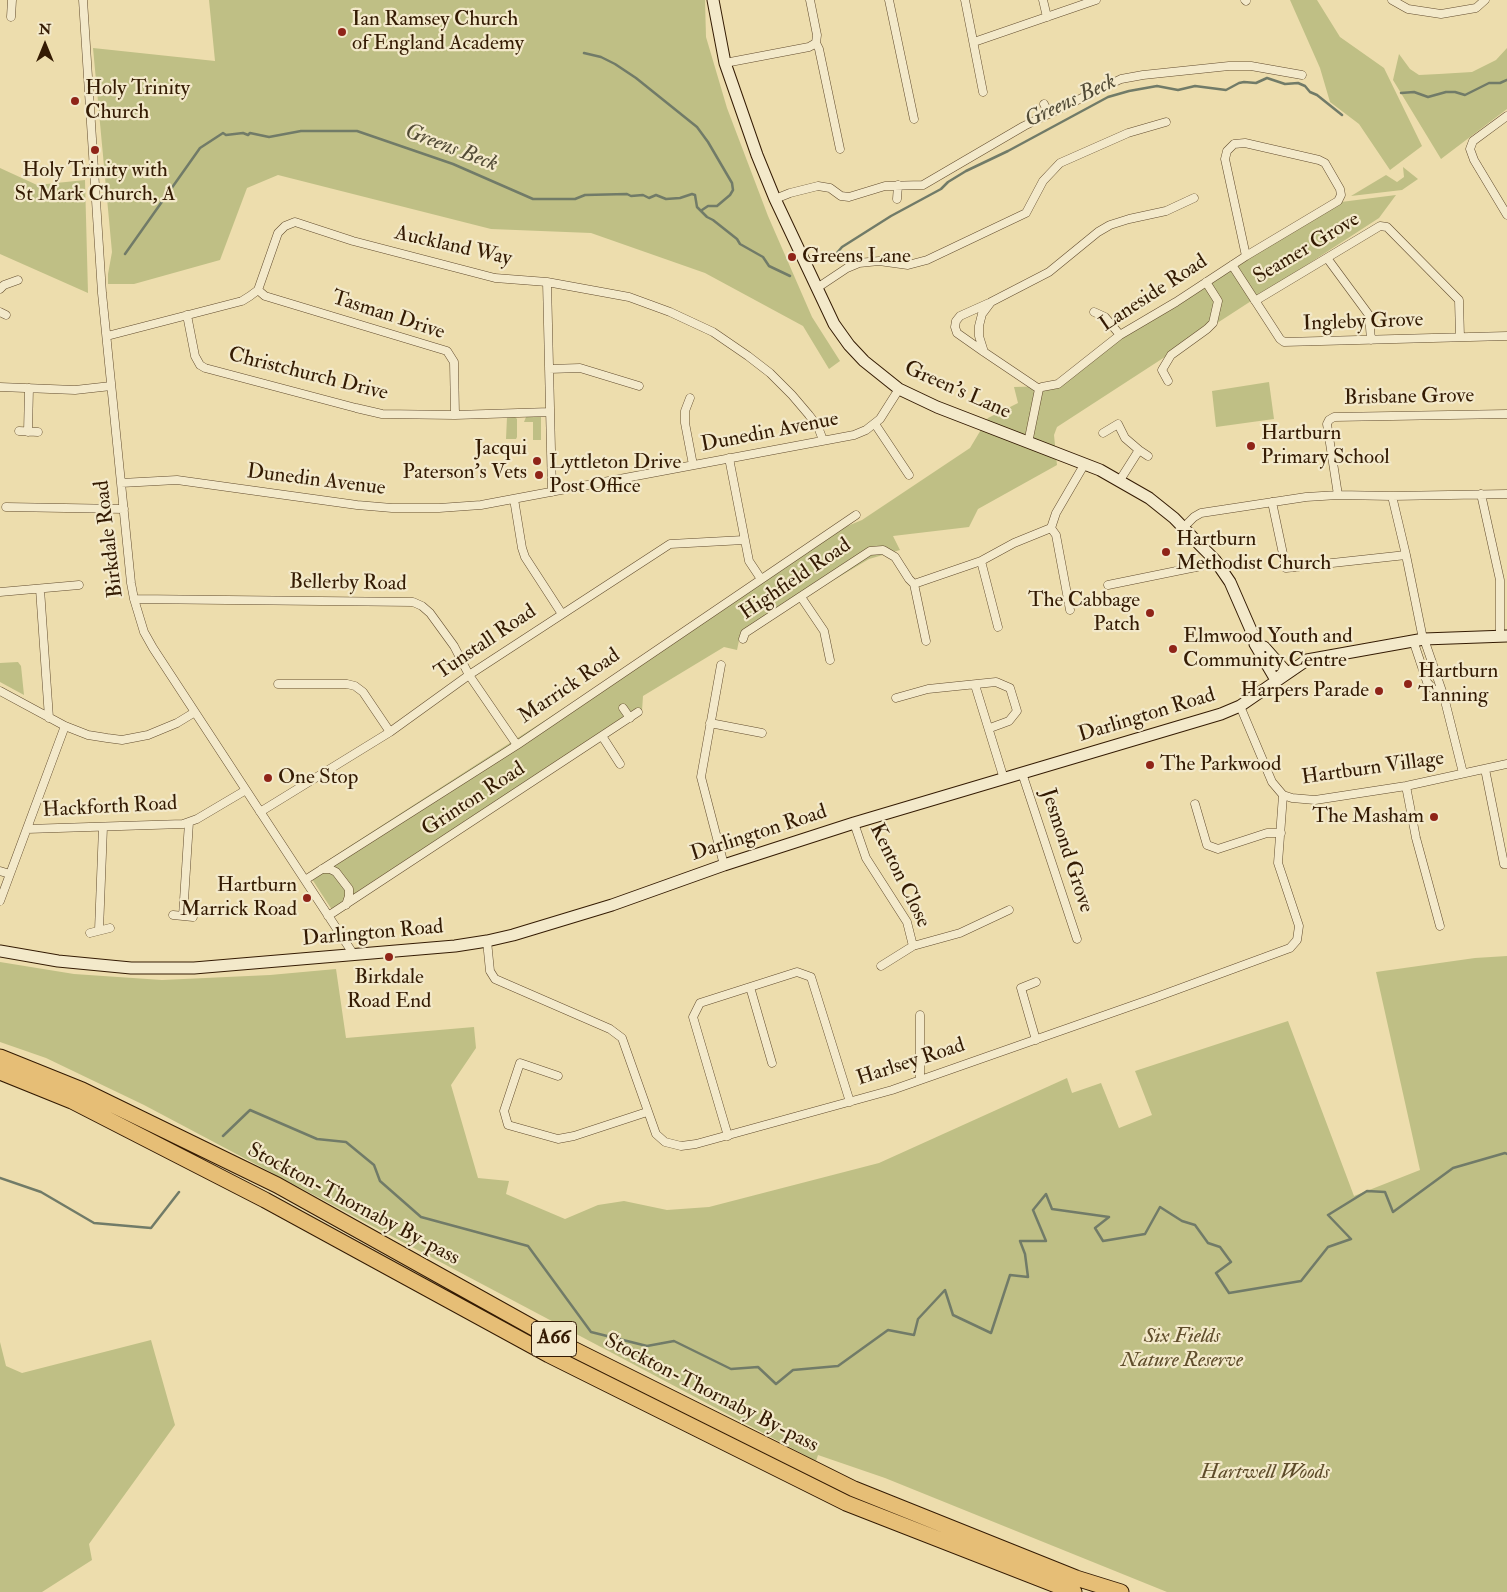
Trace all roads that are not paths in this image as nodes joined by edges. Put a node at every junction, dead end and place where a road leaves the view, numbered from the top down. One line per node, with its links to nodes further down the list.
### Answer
1 (12, 0): 11 (street)
2 (84, 0): 47 (street, Birkdale Road)
3 (810, 0): 16 (street)
4 (889, 0): 13 (street)
5 (965, 0): 15 (street)
6 (1043, 0): 12 (street)
7 (1096, 0): 12 (street)
8 (1392, 0): 9 (street)
9 (1485, 0)
10 (714, 2): 17 (street, Green's Lane)
11 (11, 17)
12 (1047, 17): 15 (street)
13 (896, 30): 14 (street); 23 (street)
14 (886, 31)
15 (974, 42): 19 (street)
16 (816, 43): 17 (street); 27 (street)
17 (725, 63): 30 (street, Green's Lane)
18 (1302, 74): 21 (street)
19 (984, 92)
20 (1044, 104): 21 (street)
21 (1049, 114): 28 (street)
22 (1507, 116): 32 (street)
23 (914, 119)
24 (1166, 122): 25 (street)
25 (1156, 125): 26 (street); 40 (street)
26 (1159, 134)
27 (840, 149)
28 (898, 185): 30 (street); 31 (street)
29 (1194, 198): 43 (street)
30 (775, 199): 40 (street, Green's Lane)
31 (897, 199)
32 (1506, 210)
33 (1246, 256): 33 (street, Laneside Road); 35 (street, Laneside Road)
34 (1327, 258): 42 (street, Seamer Grove); 49 (street, Seamer Grove); 50 (street)
35 (1232, 265): 38 (street, Laneside Road); 42 (street, Ingleby Grove)
36 (18, 280): 39 (street)
37 (547, 282): 41 (street, Auckland Way); 53 (street); 71 (street, Auckland Way)
38 (1206, 282): 46 (street, Laneside Road); 54 (street)
39 (1, 285)
40 (817, 288): 60 (street, Green's Lane)
41 (258, 290): 45 (street); 64 (street, Tasman Drive)
42 (1255, 301): 50 (street, Ingleby Grove)
43 (991, 302): 51 (street); 51 (street)
44 (1094, 312): 46 (street)
45 (187, 316): 47 (street); 64 (street, Christchurch Drive)
46 (1120, 335): 61 (street, Laneside Road)
47 (107, 336): 56 (street, Birkdale Road)
48 (1507, 336): 49 (street, Ingleby Grove)
49 (1460, 337): 50 (street, Ingleby Grove)
50 (1371, 340)
51 (984, 352): 61 (street)
52 (1153, 368): 54 (street)
53 (549, 369): 57 (street); 63 (street)
54 (1162, 370): 55 (street)
55 (1168, 381)
56 (112, 386): 59 (street); 80 (street, Birkdale Road)
57 (639, 386)
58 (0, 387): 59 (street)
59 (29, 388): 68 (street)
60 (899, 389): 66 (street, Dunedin Avenue); 72 (street, Green's Lane)
61 (1039, 389): 72 (street)
62 (690, 398): 76 (street)
63 (550, 412): 64 (street, Christchurch Drive); 81 (street)
64 (455, 414)
65 (1507, 414): 84 (street, Brisbane Grove)
66 (875, 424): 71 (street, Dunedin Avenue); 78 (street)
67 (19, 432): 68 (street)
68 (28, 432): 69 (street)
69 (38, 432)
70 (1103, 433): 73 (street)
71 (822, 440): 75 (street, Dunedin Avenue)
72 (1028, 443): 77 (street, Green's Lane)
73 (1139, 450): 74 (street); 79 (street)
74 (1148, 456)
75 (729, 458): 76 (street, Dunedin Avenue); 93 (street)
76 (693, 465): 81 (street, Dunedin Avenue)
77 (1084, 465): 79 (street, Green's Lane); 91 (street)
78 (909, 475)
79 (1120, 480): 92 (street, Green's Lane)
80 (121, 482): 86 (street, Dunedin Avenue); 89 (street, Birkdale Road)
81 (552, 492): 86 (street, Dunedin Avenue)
82 (1481, 494): 83 (street); 85 (street); 108 (street)
83 (1507, 494)
84 (1338, 495): 85 (street); 87 (street)
85 (1392, 496): 94 (street)
86 (514, 499): 106 (street)
87 (1272, 502): 92 (street); 94 (street)
88 (6, 507): 89 (street)
89 (124, 510): 104 (street, Birkdale Road)
90 (853, 519): 97 (street, Marrick Road)
91 (1051, 528): 96 (street); 105 (street)
92 (1184, 528): 95 (street, Green's Lane)
93 (744, 540): 97 (street); 106 (street, Tunstall Road)
94 (1406, 555): 111 (street)
95 (1215, 560): 100 (street); 109 (street, Green's Lane)
96 (982, 561): 98 (street); 107 (street)
97 (761, 579): 137 (street, Marrick Road)
98 (914, 584): 103 (street, Highfield Road); 112 (street)
99 (79, 585): 101 (street)
100 (1108, 585)
101 (40, 589): 102 (street); 129 (street)
102 (0, 592)
103 (801, 597): 110 (street, Highfield Road); 113 (street)
104 (134, 599): 118 (street, Bellerby Road); 127 (street, Birkdale Road)
105 (1070, 610)
106 (562, 614): 118 (street, Tunstall Road)
107 (998, 627)
108 (1504, 636): 111 (street, Darlington Road)
109 (1254, 637): 117 (street, Green's Lane); 119 (street, Green's Lane)
110 (743, 639)
111 (1420, 639): 114 (street); 115 (street); 117 (street, Darlington Road)
112 (926, 641)
113 (830, 660)
114 (1432, 660): 115 (street); 122 (street)
115 (1421, 663): 122 (street)
116 (721, 665): 131 (street)
117 (1287, 673): 119 (street, Darlington Road)
118 (469, 675): 134 (street, Tunstall Road); 137 (street, Bellerby Road)
119 (1276, 680): 125 (street, Darlington Road)
120 (278, 684): 134 (street)
121 (975, 684): 124 (street); 133 (street); 133 (street)
122 (1436, 686): 142 (street)
123 (0, 691): 129 (street)
124 (896, 698)
125 (1240, 706): 141 (street, Darlington Road); 146 (street, Hartburn Village)
126 (623, 708): 130 (street)
127 (195, 712): 132 (street); 145 (street, Birkdale Road)
128 (638, 712): 130 (street, Grinton Road)
129 (50, 718): 132 (street)
130 (630, 718): 136 (street, Grinton Road)
131 (710, 723): 135 (street); 155 (street)
132 (65, 726): 152 (street)
133 (990, 728): 143 (street)
134 (390, 732): 148 (street, Tunstall Road)
135 (762, 733)
136 (602, 736): 138 (street); 161 (street, Grinton Road)
137 (517, 745): 156 (street, Marrick Road)
138 (620, 764)
139 (1507, 764): 140 (street, Hartburn Village)
140 (1485, 769): 142 (street, Hartburn Village); 154 (street)
141 (1022, 773): 143 (street, Darlington Road); 171 (street, Jesmond Grove)
142 (1463, 773): 144 (street, Hartburn Village)
143 (1004, 779): 150 (street, Darlington Road)
144 (1406, 786): 146 (street, Hartburn Village); 167 (street)
145 (246, 790): 148 (street, Birkdale Road); 149 (street, Hackforth Road)
146 (1283, 795): 153 (street, Harlsey Road)
147 (1195, 804): 153 (street)
148 (260, 812): 159 (street, Birkdale Road)
149 (189, 822): 151 (street, Hackforth Road); 164 (street)
150 (854, 822): 155 (street, Darlington Road); 173 (street, Kenton Close)
151 (103, 827): 152 (street, Hackforth Road); 169 (street)
152 (27, 829): 158 (street)
153 (1281, 833): 180 (street, Harlsey Road)
154 (1506, 864)
155 (724, 865): 172 (street, Darlington Road)
156 (322, 869): 159 (street, Marrick Road); 161 (street)
157 (0, 871): 158 (street)
158 (10, 874): 160 (street)
159 (305, 880): 165 (street, Birkdale Road)
160 (0, 902)
161 (346, 905): 165 (street, Grinton Road)
162 (1009, 910): 173 (street, Kenton Close)
163 (173, 916): 164 (street)
164 (183, 916): 166 (street)
165 (328, 916): 175 (street, Birkdale Road)
166 (193, 917)
167 (1440, 926)
168 (110, 928): 169 (street)
169 (99, 930): 170 (street)
170 (90, 933)
171 (1077, 939)
172 (487, 941): 175 (street, Darlington Road); 187 (street, Harlsey Road)
173 (913, 946): 176 (street, Kenton Close)
174 (0, 951): 175 (street, Darlington Road)
175 (354, 955)
176 (881, 966)
177 (1036, 982): 180 (street)
178 (750, 987): 182 (street); 186 (street); 188 (street)
179 (920, 1015): 185 (street)
180 (1036, 1040): 185 (street, Harlsey Road)
181 (0, 1057): 190 (highway, Stockton-Thornaby By-pass / A66)
182 (772, 1063)
183 (0, 1072): 189 (highway, Stockton-Thornaby By-pass / A66)
184 (558, 1076): 187 (street)
185 (920, 1080): 186 (street, Harlsey Road)
186 (850, 1102): 188 (street, Harlsey Road)
187 (647, 1112): 188 (street, Harlsey Road)
188 (728, 1136)
189 (1074, 1592)
190 (1121, 1592)

